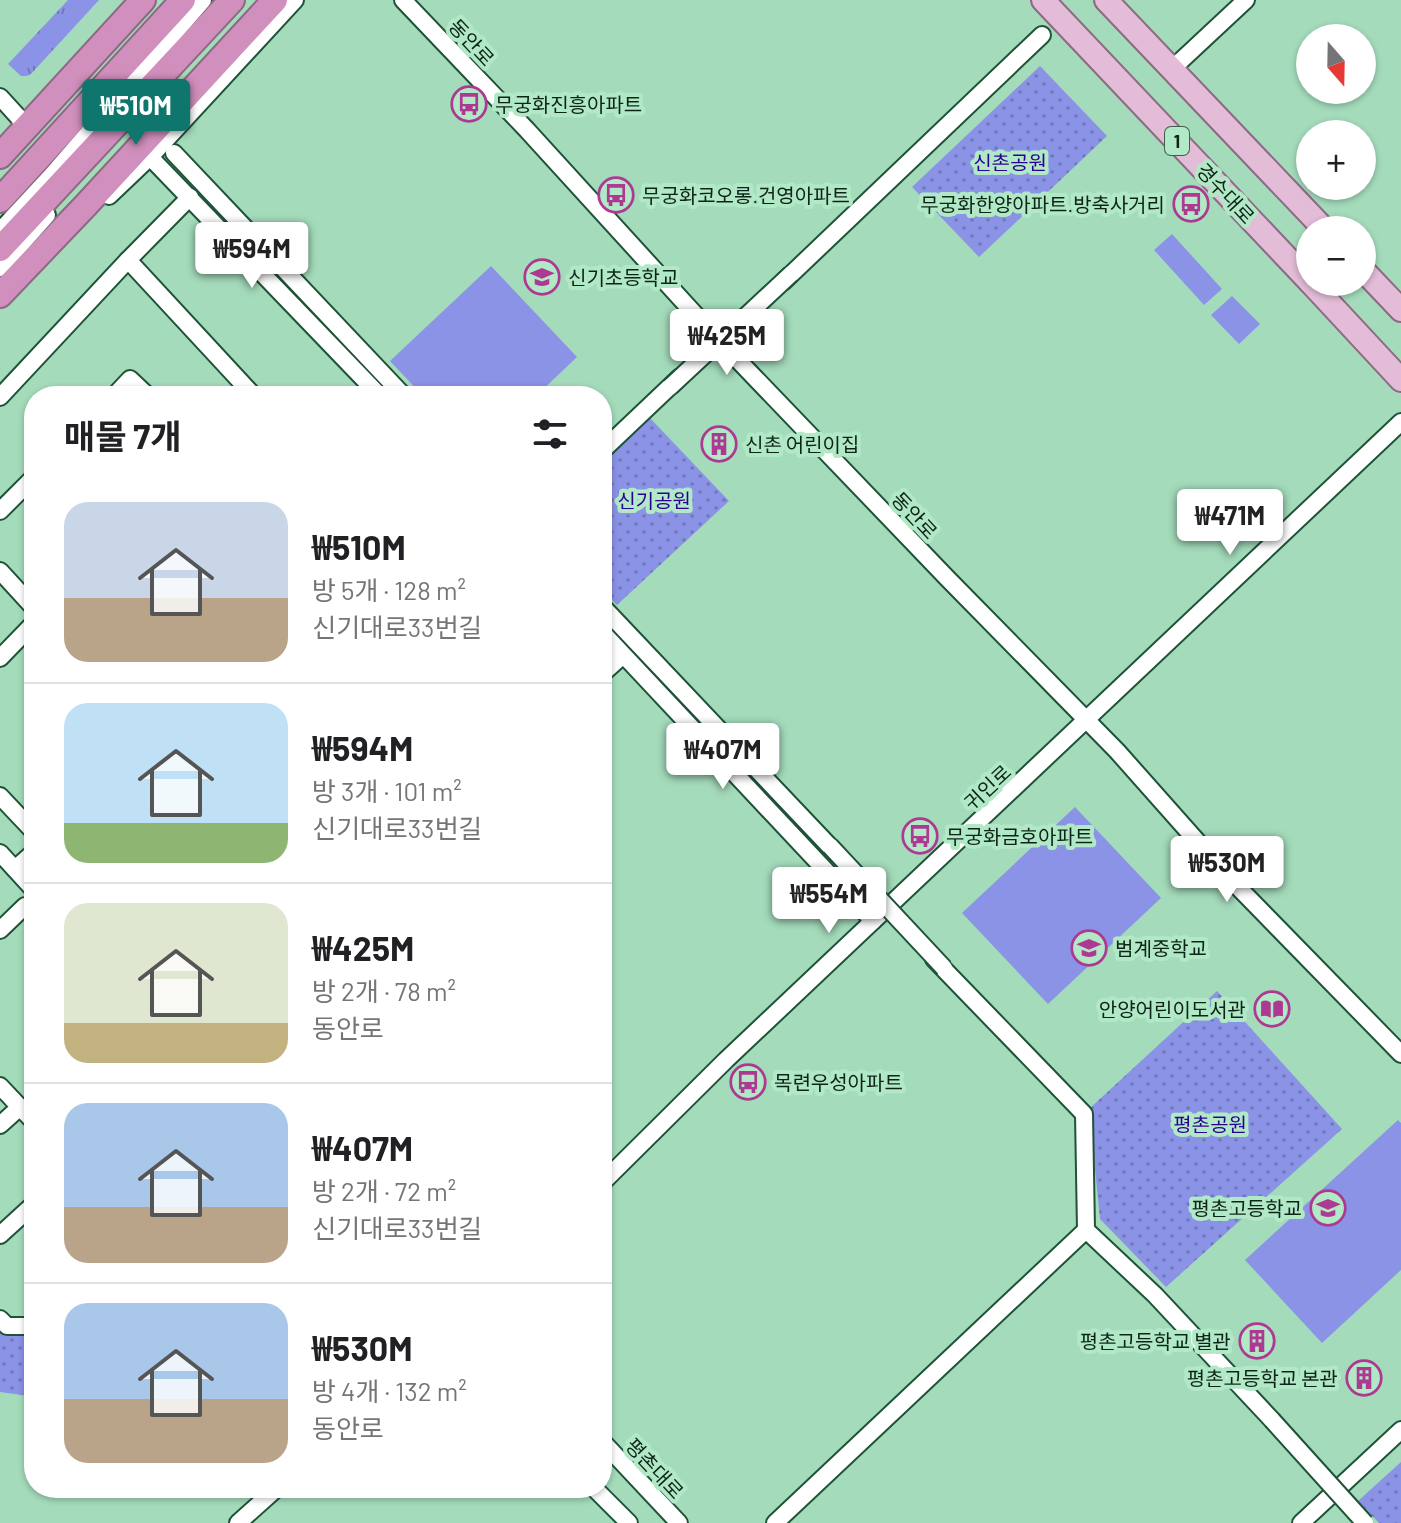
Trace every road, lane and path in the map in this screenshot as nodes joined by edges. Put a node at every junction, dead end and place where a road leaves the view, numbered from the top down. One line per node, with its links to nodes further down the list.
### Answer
1 (127, 0): 16 (street)
2 (143, 0): 17 (highway)
3 (183, 0): 21 (highway)
4 (203, 0): 23 (street)
5 (232, 0): 24 (highway)
6 (243, 0): 27 (street)
7 (275, 0): 31 (highway)
8 (295, 0): 19 (street)
9 (403, 0): 53 (street, 동안로)
10 (1043, 0): 26 (main road, 경수대로 / 1)
11 (1106, 0): 14 (main road, 1)
12 (1246, 0): 14 (street)
13 (1042, 35): 28 (street)
14 (1172, 69): 22 (main road, 1)
15 (0, 97): 16 (street)
16 (21, 120): 17 (street)
17 (2, 149)
18 (174, 153): 38 (street)
19 (150, 157): 20 (street); 31 (street)
20 (190, 197): 25 (street); 37 (street)
21 (0, 200)
22 (1312, 216)
23 (0, 231)
24 (0, 249)
25 (128, 260): 36 (street); 40 (street)
26 (1296, 267)
27 (0, 268)
28 (791, 274): 33 (street); 39 (street, bridge)
29 (1376, 284): 32 (main road)
30 (1323, 296): 35 (main road, 경수대로 / 1)
31 (0, 297)
32 (1401, 310)
33 (740, 322)
34 (704, 353): 39 (street)
35 (1401, 380)
36 (245, 386)
37 (370, 386)
38 (395, 386)
39 (670, 387): 42 (street)
40 (0, 397)
41 (1401, 422): 53 (street, 귀인로)
42 (612, 442)
43 (24, 487): 44 (street)
44 (0, 511)
45 (0, 571): 46 (street)
46 (24, 597)
47 (612, 617): 56 (street)
48 (24, 633): 51 (street)
49 (612, 643): 50 (street)
50 (623, 655): 52 (street); 63 (street)
51 (0, 658)
52 (612, 665)
53 (1087, 721): 63 (street, 귀인로); 67 (street, 동안로)
54 (0, 796): 55 (street)
55 (24, 821)
56 (830, 846): 61 (street); 66 (street, bridge)
57 (0, 853): 59 (street)
58 (24, 861): 59 (street)
59 (15, 869): 60 (street)
60 (24, 879)
61 (867, 886)
62 (24, 907): 64 (street)
63 (873, 921): 72 (street, 귀인로)
64 (0, 930)
65 (910, 936): 66 (street)
66 (944, 968): 74 (street)
67 (1401, 1054)
68 (0, 1086): 69 (street)
69 (20, 1107): 70 (street); 71 (street)
70 (24, 1111)
71 (0, 1125)
72 (612, 1173)
73 (24, 1213): 75 (street)
74 (1086, 1230): 85 (street); 87 (street, bridge)
75 (0, 1235)
76 (0, 1319): 77 (street)
77 (24, 1326)
78 (1401, 1430): 86 (street)
79 (612, 1452): 84 (street, 평촌대로)
80 (266, 1498): 82 (street)
81 (604, 1498): 83 (street)
82 (238, 1523)
83 (629, 1523)
84 (679, 1523)
85 (775, 1523)
86 (1301, 1523)
87 (1365, 1523)

